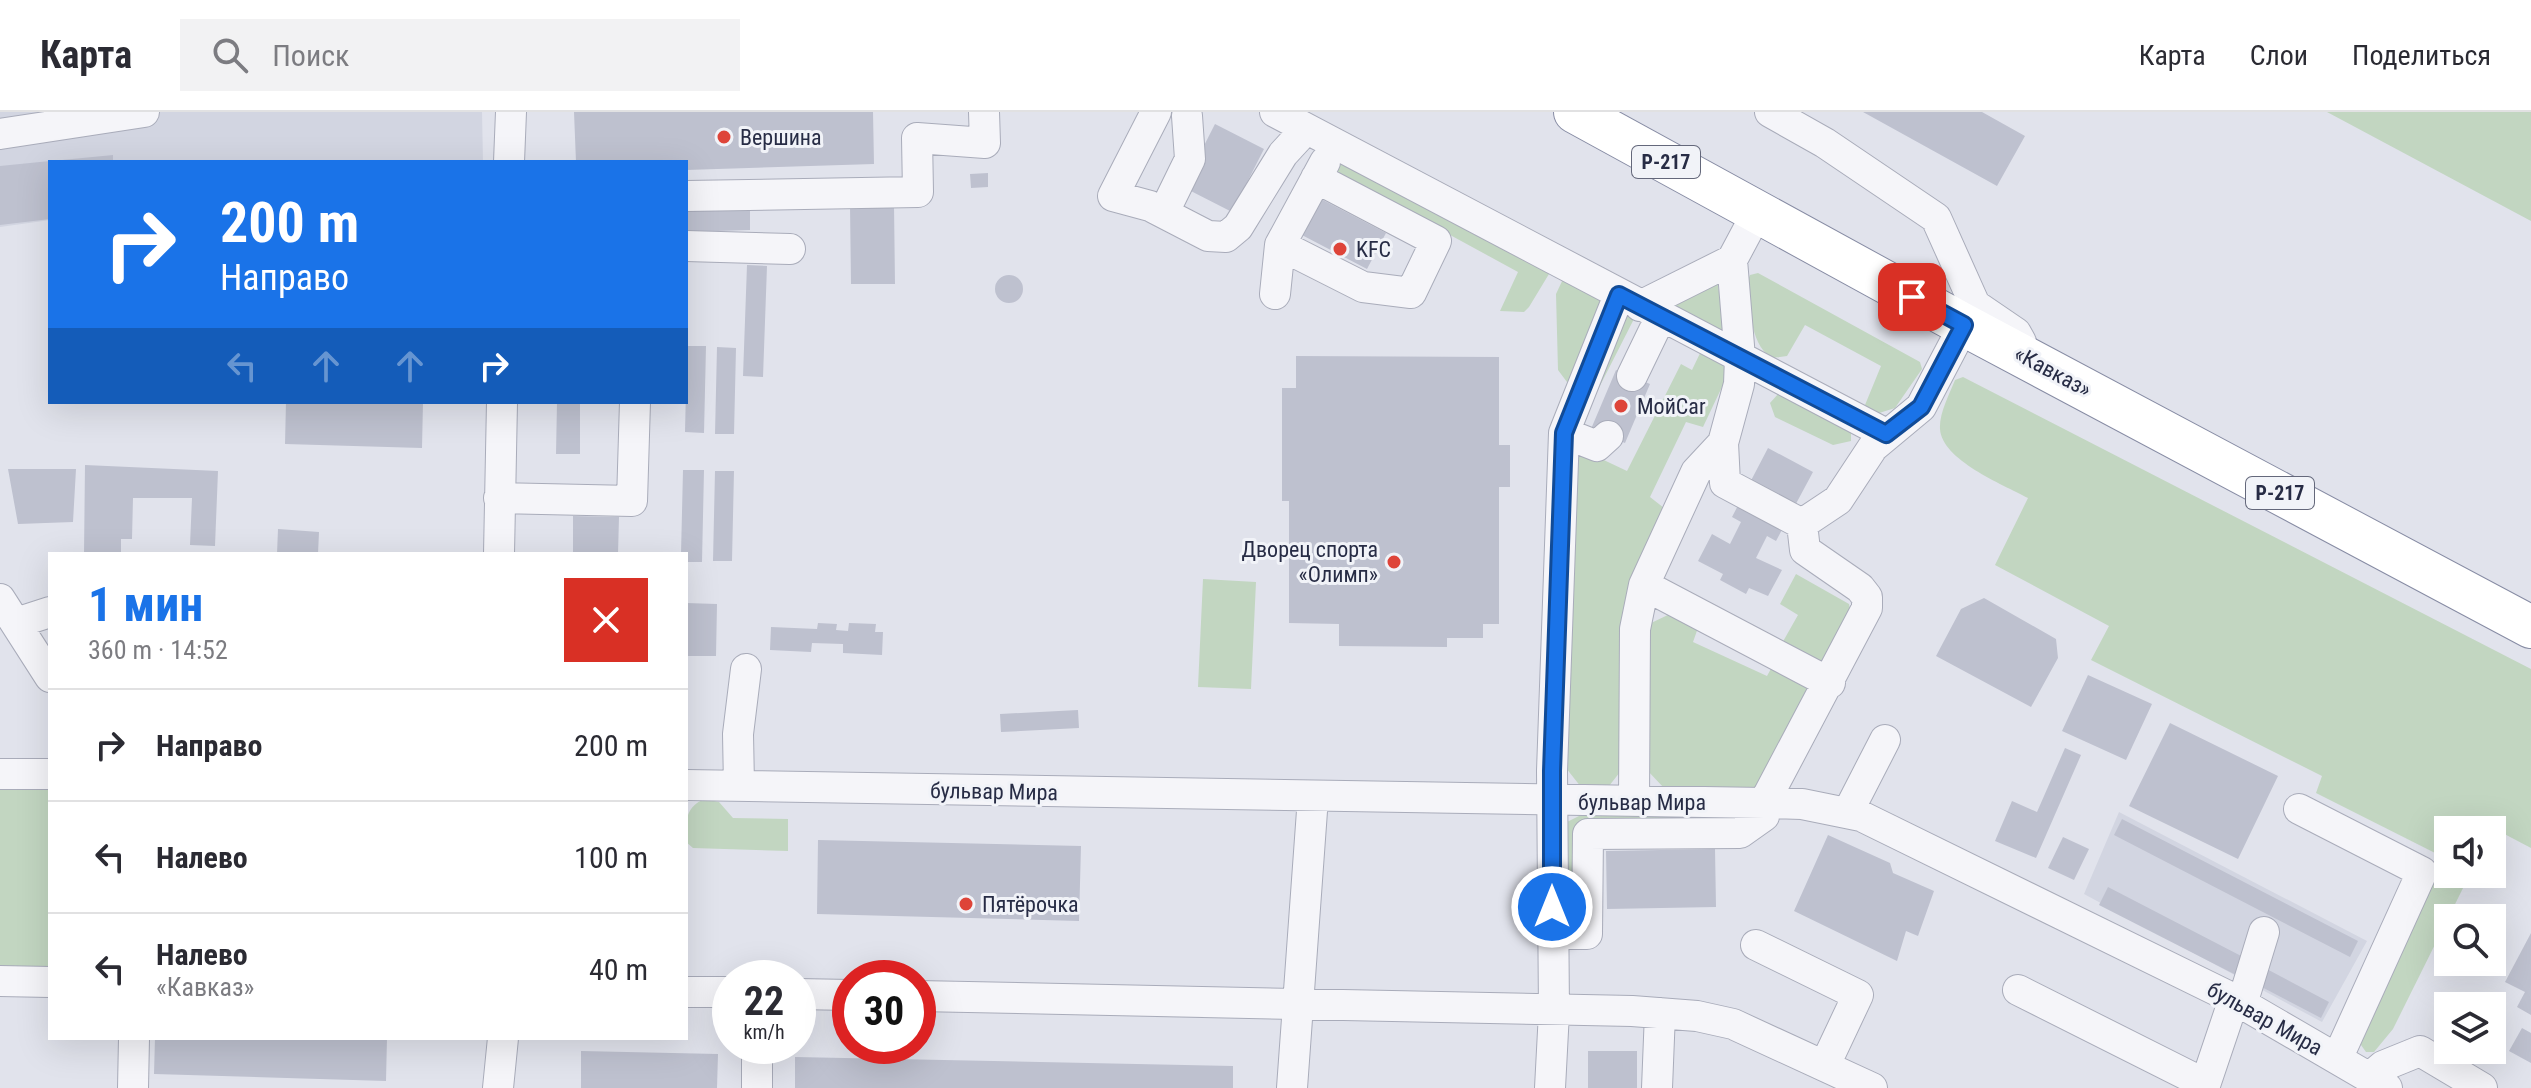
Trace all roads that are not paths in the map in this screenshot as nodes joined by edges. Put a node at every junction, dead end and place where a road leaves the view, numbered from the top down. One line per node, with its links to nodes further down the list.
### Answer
1 (144, 112): 11 (street)
2 (511, 112): 13 (street)
3 (984, 112): 9 (street)
4 (1156, 112): 16 (street)
5 (1275, 112): 10 (street)
6 (1575, 112): 17 (highway, «Кавказ» / Р-217)
7 (1770, 112): 26 (street)
8 (1186, 114): 16 (street)
9 (916, 125): 15 (street)
10 (1306, 129): 12 (street); 16 (street)
11 (0, 134)
12 (1335, 143): 14 (street); 23 (street)
13 (509, 160)
14 (1316, 178): 18 (street); 18 (street)
15 (688, 196)
16 (1159, 211)
17 (1757, 213): 21 (street); 24 (highway, «Кавказ» / Р-217)
18 (1280, 245): 22 (street)
19 (688, 246): 20 (street)
20 (790, 249)
21 (1732, 260): 23 (street); 25 (street)
22 (1275, 294)
23 (1640, 306): 25 (street); 27 (street); 30 (street)
24 (1964, 325): 26 (highway, «Кавказ» / Р-217); 31 (street)
25 (1740, 358): 31 (street); 33 (street)
26 (2030, 358): 40 (highway, «Кавказ» / Р-217)
27 (1632, 376)
28 (502, 404): 34 (street)
29 (635, 404): 34 (street)
30 (1564, 433): 32 (street); 50 (street)
31 (1886, 434): 35 (street)
32 (1608, 436)
33 (1723, 443): 35 (street); 37 (street)
34 (499, 498): 36 (street)
35 (1802, 524): 43 (street)
36 (499, 552)
37 (1644, 585): 43 (street); 51 (street)
38 (8, 611): 39 (street); 42 (street)
39 (48, 612)
40 (2531, 627)
41 (746, 669): 48 (street)
42 (48, 674)
43 (1830, 683): 52 (street)
44 (1885, 740): 54 (street)
45 (0, 774): 46 (street)
46 (48, 774)
47 (688, 785): 48 (street, бульвар Мира)
48 (739, 785): 49 (street, бульвар Мира)
49 (1313, 797): 50 (street, бульвар Мира); 65 (street)
50 (1552, 800): 51 (street, бульвар Мира); 56 (street)
51 (1634, 801): 52 (street, бульвар Мира)
52 (1764, 803): 54 (street, бульвар Мира); 56 (street)
53 (2299, 809): 70 (street)
54 (1848, 812): 64 (street, бульвар Мира)
55 (2264, 932): 64 (street)
56 (1552, 934): 66 (street)
57 (1756, 945): 72 (street)
58 (0, 981): 59 (street)
59 (48, 982)
60 (2018, 990): 74 (street)
61 (688, 992): 62 (street)
62 (712, 992)
63 (936, 996): 65 (street)
64 (2238, 1001): 70 (street, бульвар Мира); 74 (street)
65 (1296, 1006): 66 (street); 78 (street)
66 (1554, 1012): 67 (street); 79 (street)
67 (1660, 1013): 72 (street); 80 (street)
68 (134, 1040): 75 (street)
69 (503, 1040): 76 (street)
70 (2338, 1057): 73 (street, бульвар Мира)
71 (757, 1064): 77 (street)
72 (1825, 1065): 81 (street)
73 (2379, 1083): 82 (street)
74 (2204, 1086)
75 (133, 1088)
76 (498, 1088)
77 (757, 1088)
78 (1292, 1088)
79 (1550, 1088)
80 (1657, 1088)
81 (1872, 1088)
82 (2482, 1088)

